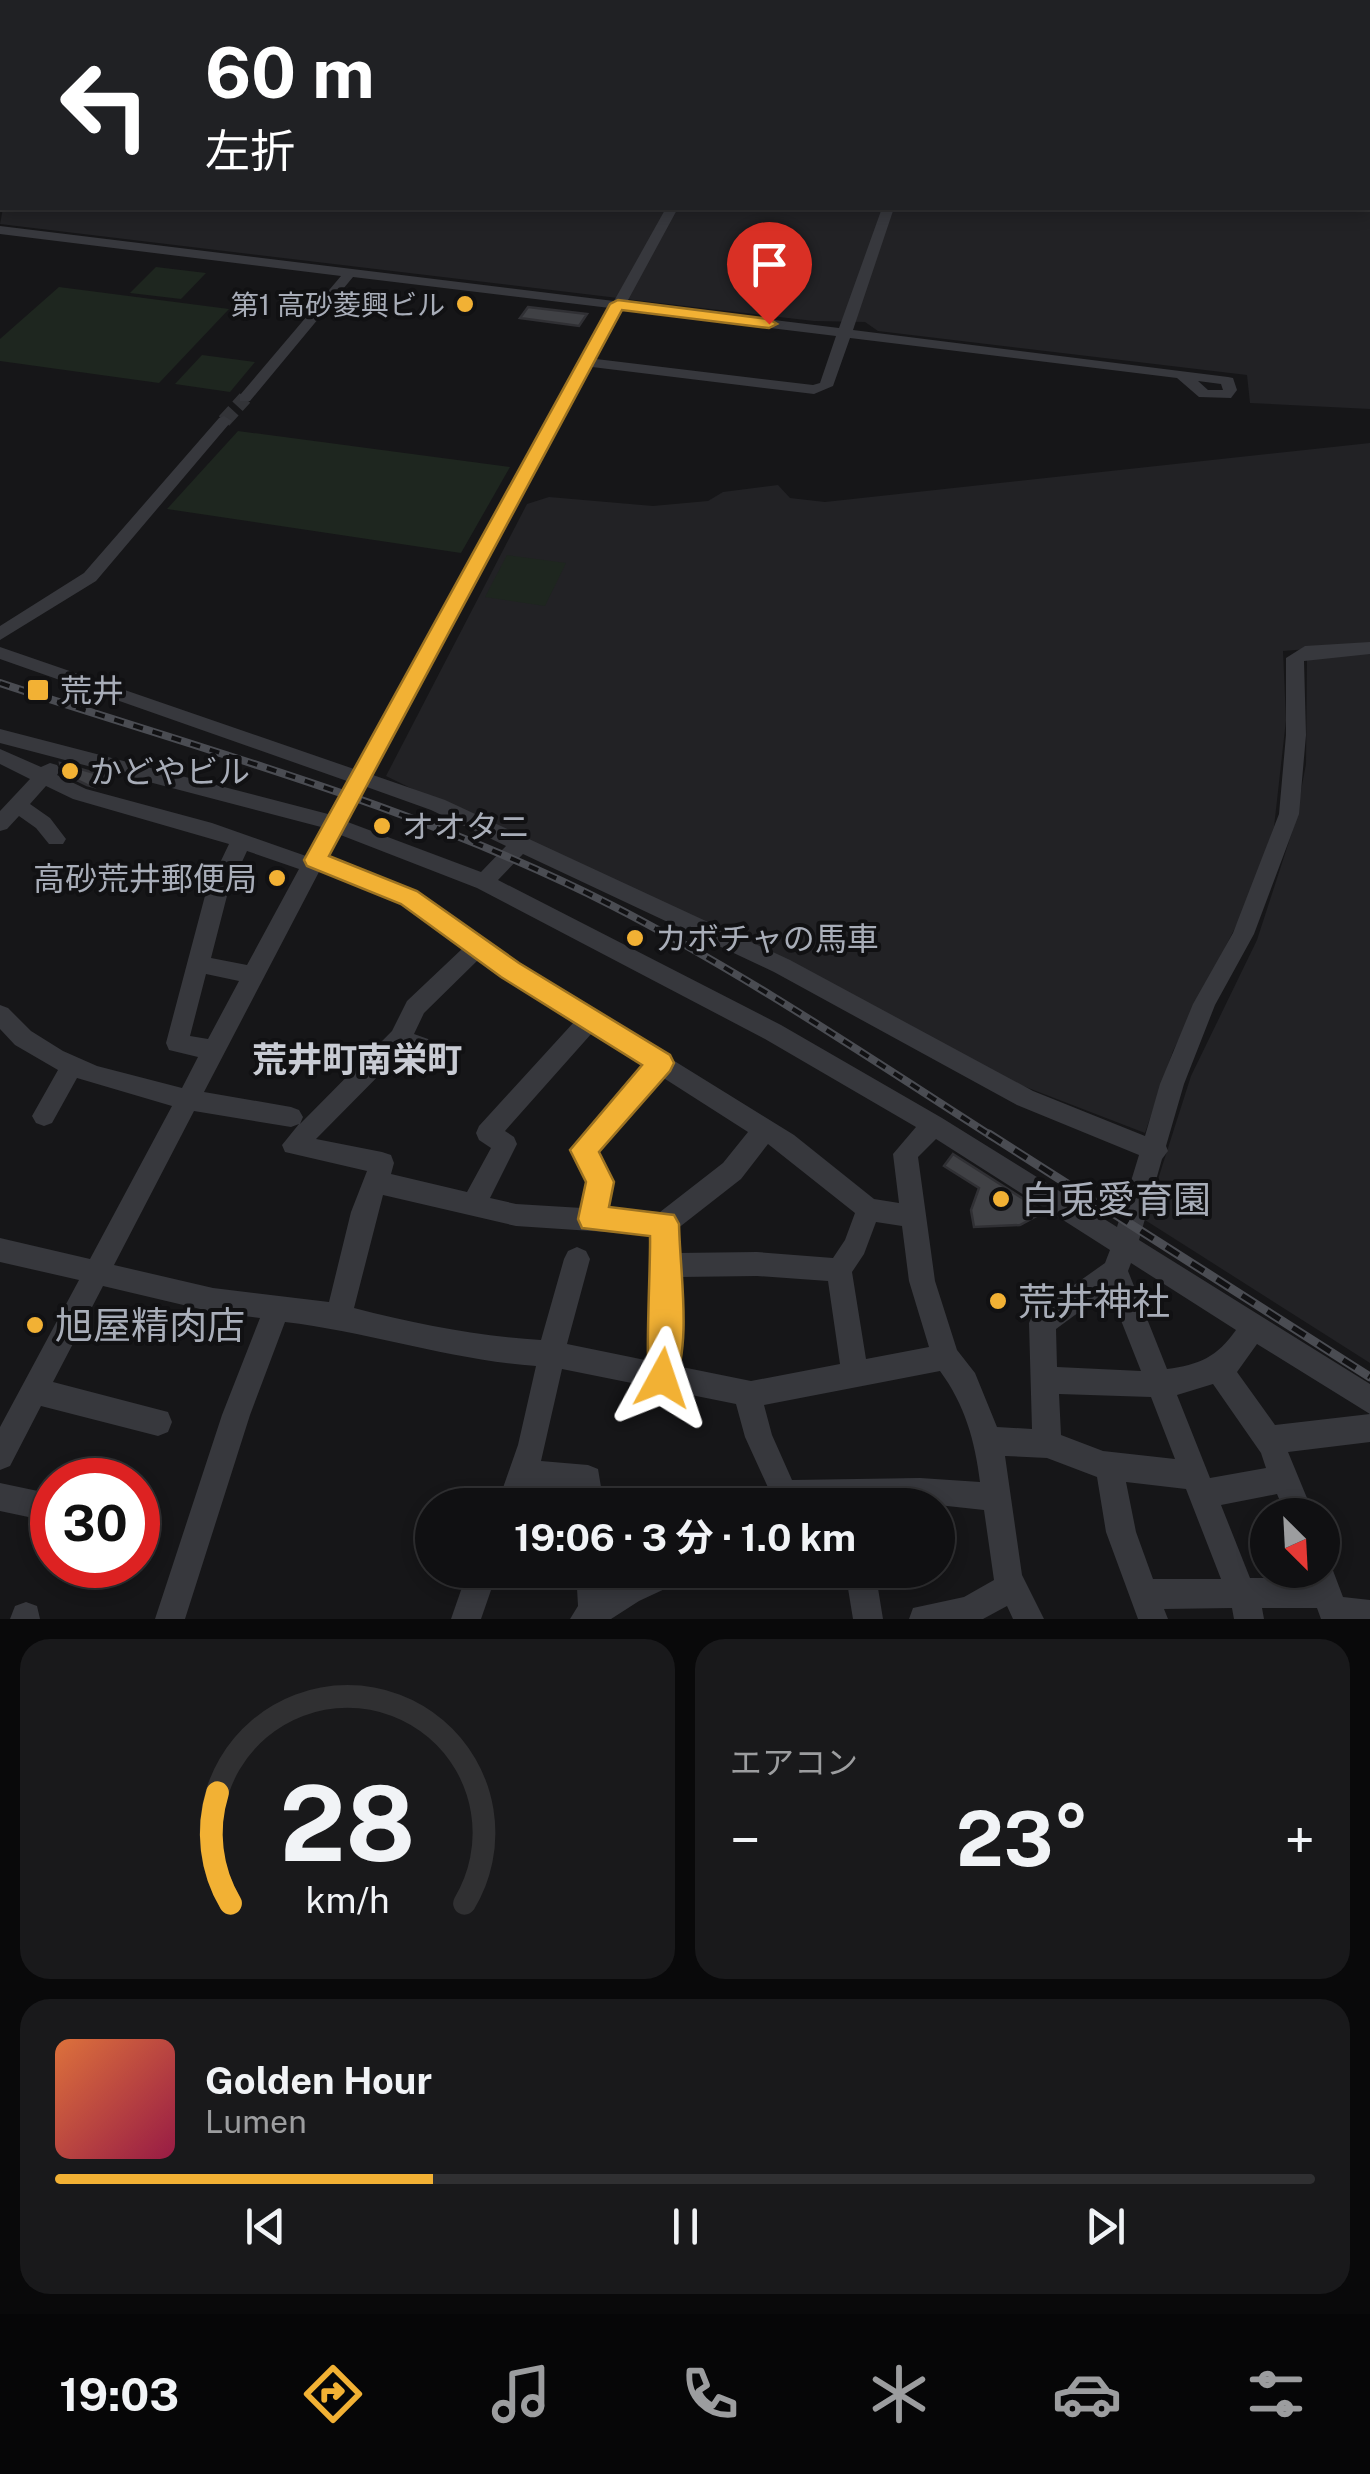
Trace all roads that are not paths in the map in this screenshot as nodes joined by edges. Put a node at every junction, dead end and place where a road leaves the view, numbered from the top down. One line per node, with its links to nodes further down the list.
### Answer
1 (671, 210): 5 (street)
2 (887, 210): 6 (street)
3 (0, 230): 4 (street)
4 (349, 274): 5 (street); 9 (street)
5 (618, 304): 6 (street); 7 (street)
6 (844, 333): 7 (street); 8 (street)
7 (587, 362): 17 (street)
8 (1228, 381)
9 (244, 398)
10 (224, 421): 11 (street)
11 (0, 634)
12 (1370, 648): 40 (street)
13 (0, 654): 17 (street)
14 (0, 736): 15 (street)
15 (64, 754): 18 (street); 21 (street)
16 (0, 756): 18 (street)
17 (360, 777): 21 (street); 24 (street)
18 (41, 779): 19 (street); 23 (street)
19 (17, 805): 20 (street); 22 (street)
20 (0, 824)
21 (333, 824): 25 (street); 26 (street)
22 (56, 839)
23 (241, 841): 25 (street); 28 (street)
24 (518, 846): 26 (street); 40 (street)
25 (314, 862): 27 (street); 29 (street)
26 (484, 882): 38 (street)
27 (478, 947): 31 (street); 41 (street)
28 (199, 964): 29 (street); 32 (street)
29 (254, 975): 32 (street)
30 (0, 1014): 34 (street)
31 (590, 1020): 33 (street); 42 (street)
32 (214, 1050): 35 (street)
33 (660, 1063): 39 (street); 45 (street)
34 (71, 1068): 35 (street); 36 (street)
35 (190, 1096): 37 (street); 53 (street)
36 (44, 1116)
37 (291, 1117)
38 (934, 1125): 44 (street); 47 (street)
39 (765, 1129): 43 (street); 46 (street)
40 (1156, 1151): 47 (street)
41 (376, 1182): 42 (street); 55 (street)
42 (473, 1206): 45 (street)
43 (869, 1208): 44 (street); 51 (street)
44 (910, 1215): 58 (street)
45 (592, 1219): 46 (street)
46 (664, 1224): 50 (street)
47 (1125, 1243): 52 (street); 56 (street)
48 (0, 1250): 53 (street)
49 (577, 1259): 57 (street)
50 (664, 1265): 51 (street); 61 (street)
51 (839, 1270): 60 (street)
52 (1114, 1271): 62 (street); 63 (street)
53 (96, 1273): 54 (street); 64 (street)
54 (277, 1308): 55 (street); 95 (street)
55 (340, 1316): 57 (street)
56 (1254, 1326): 59 (street); 66 (street)
57 (550, 1354): 61 (street); 74 (street)
58 (946, 1358): 60 (street); 70 (street)
59 (1218, 1368): 63 (street); 69 (street)
60 (855, 1374): 65 (street)
61 (662, 1378): 65 (street)
62 (1043, 1380): 63 (street); 71 (street)
63 (1160, 1382): 76 (street)
64 (34, 1392): 67 (street); 72 (street)
65 (747, 1394): 79 (street)
66 (1370, 1400)
67 (158, 1422)
68 (1370, 1428): 69 (street)
69 (1269, 1440): 75 (street)
70 (990, 1441): 71 (street); 81 (street)
71 (1047, 1444): 73 (street)
72 (0, 1456)
73 (1109, 1466): 76 (street); 92 (street)
74 (525, 1474): 77 (street); 78 (street)
75 (1287, 1478): 76 (street); 83 (street)
76 (1198, 1485): 91 (street)
77 (519, 1488)
78 (589, 1488)
79 (778, 1488)
80 (955, 1494): 81 (street)
81 (998, 1496): 85 (street)
82 (0, 1497): 84 (street)
83 (1294, 1498)
84 (30, 1503)
85 (1012, 1587): 98 (street); 99 (street)
86 (477, 1588): 96 (street)
87 (591, 1588): 94 (street)
88 (633, 1588): 94 (street)
89 (863, 1588): 97 (street)
90 (1329, 1598): 91 (street); 93 (street)
91 (1246, 1603): 92 (street)
92 (1150, 1606)
93 (1370, 1615)
94 (589, 1616)
95 (170, 1619)
96 (466, 1619)
97 (868, 1619)
98 (924, 1619)
99 (1029, 1619)

